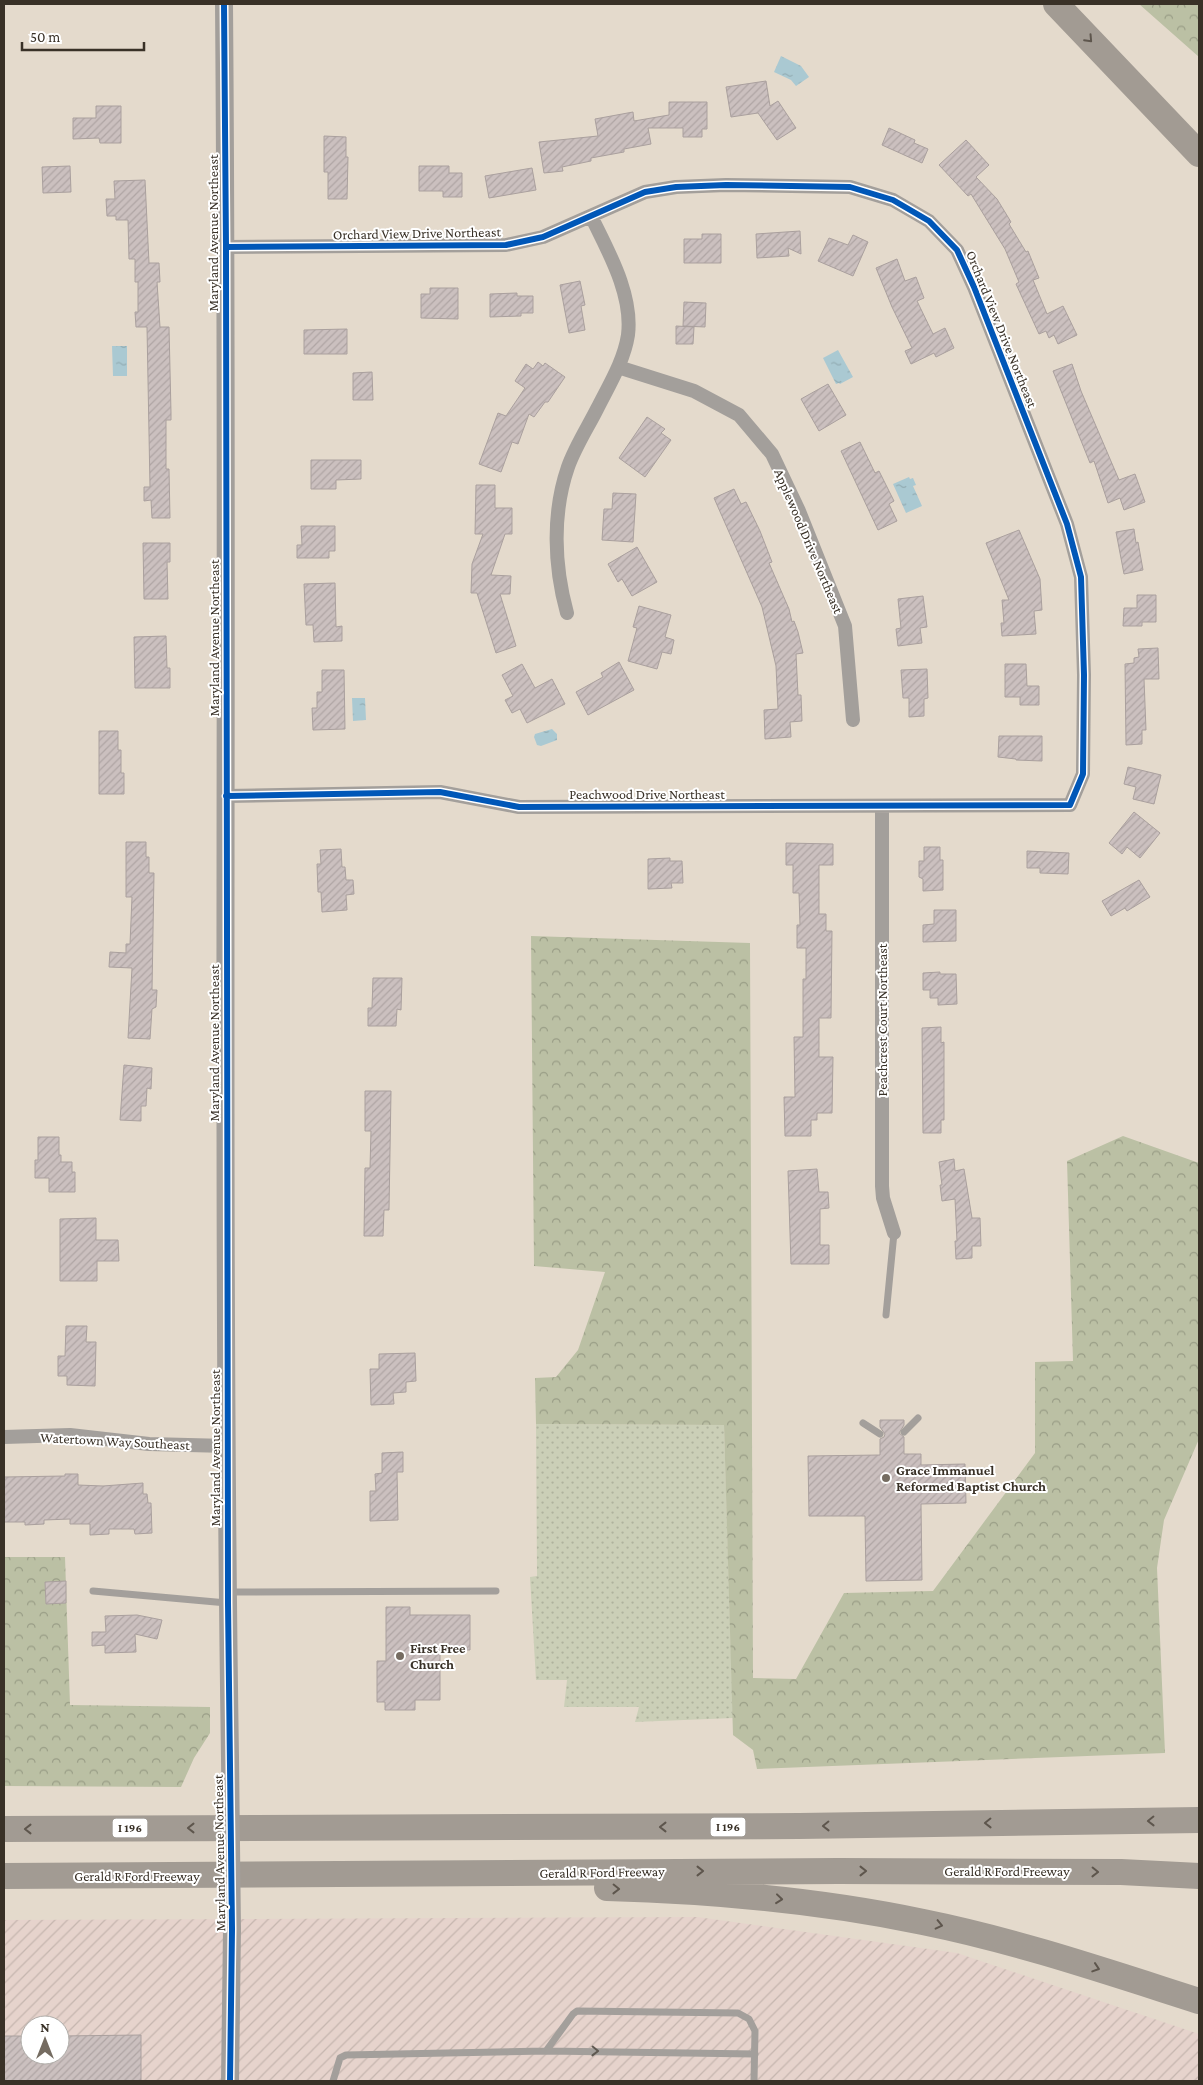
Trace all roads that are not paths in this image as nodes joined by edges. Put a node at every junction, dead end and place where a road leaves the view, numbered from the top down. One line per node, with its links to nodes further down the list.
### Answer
1 (224, 4): 5 (street, Maryland Avenue Northeast)
2 (1056, 4): 3 (highway, one-way to 3)
3 (1199, 154)
4 (591, 216): 5 (street, Orchard View Drive Northeast); 6 (street); 10 (street, Orchard View Drive Northeast)
5 (226, 247): 9 (street, Maryland Avenue Northeast)
6 (618, 367): 7 (street); 8 (street, Applewood Drive Northeast)
7 (567, 613)
8 (853, 720)
9 (226, 796): 11 (street, Peachwood Drive Northeast); 19 (street, Maryland Avenue Northeast)
10 (1070, 805): 11 (street, Peachwood Drive Northeast)
11 (882, 806): 12 (street, Peachcrest Court Northeast)
12 (894, 1233): 13 (lane)
13 (886, 1315)
14 (918, 1418): 16 (lane)
15 (863, 1423): 17 (lane)
16 (904, 1432)
17 (880, 1434)
18 (4, 1436): 19 (street, Watertown Way Southeast)
19 (227, 1446): 22 (street, Maryland Avenue Northeast)
20 (93, 1591): 22 (lane)
21 (496, 1591): 22 (lane)
22 (228, 1598): 31 (street, Maryland Avenue Northeast, bridge)
23 (1199, 1820): 24 (highway, I 196, one-way to 24)
24 (4, 1828)
25 (4, 1876): 26 (highway, Gerald R Ford Freeway)
26 (184, 1876): 27 (highway, Gerald R Ford Freeway, one-way to 27); 28 (highway, one-way to 28)
27 (1199, 1876)
28 (1199, 2001)
29 (546, 2050): 30 (lane, one-way to 30); 30 (lane); 32 (lane)
30 (755, 2054): 33 (lane)
31 (230, 2081)
32 (332, 2081)
33 (754, 2081)

